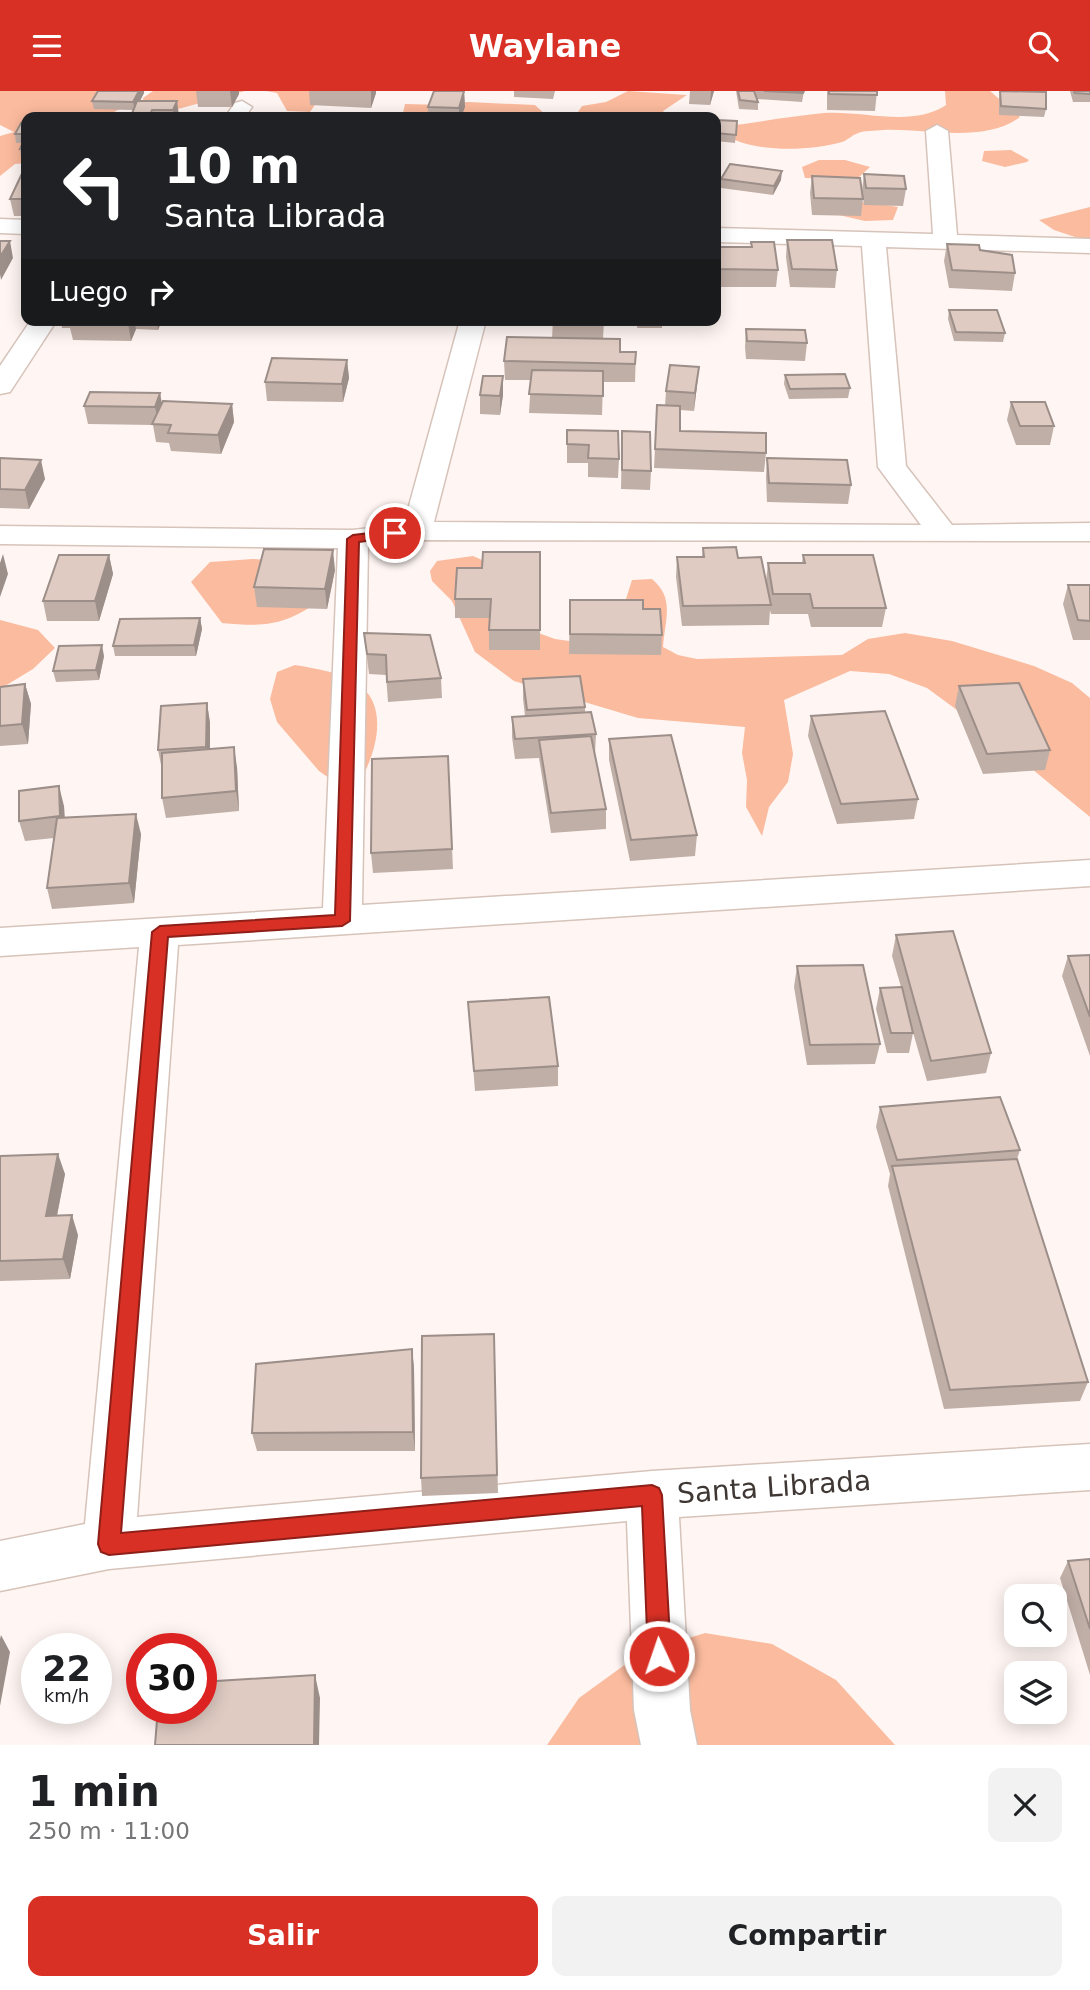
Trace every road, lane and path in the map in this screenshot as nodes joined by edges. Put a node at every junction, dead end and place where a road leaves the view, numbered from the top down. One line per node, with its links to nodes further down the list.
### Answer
1 (937, 131): 6 (street)
2 (0, 226): 3 (street)
3 (21, 227)
4 (721, 235): 5 (street)
5 (873, 240): 6 (street); 13 (street)
6 (946, 244): 7 (street)
7 (1090, 246)
8 (40, 326): 10 (street)
9 (471, 326): 11 (street)
10 (0, 386)
11 (417, 531): 13 (street); 15 (street)
12 (1090, 532): 13 (street)
13 (944, 534)
14 (0, 535): 15 (street)
15 (353, 539): 17 (street)
16 (1090, 873): 17 (street)
17 (342, 921): 18 (street)
18 (160, 932): 19 (street); 22 (street)
19 (0, 941)
20 (1090, 1467): 21 (street, Santa Librada)
21 (652, 1495): 22 (street, Santa Librada); 24 (street)
22 (109, 1544): 23 (street, Santa Librada)
23 (0, 1566)
24 (668, 1745)

